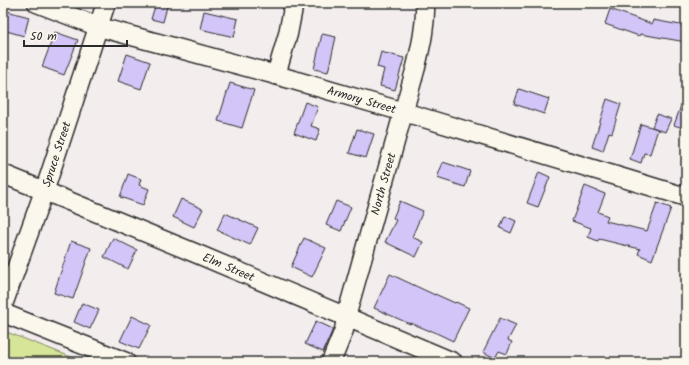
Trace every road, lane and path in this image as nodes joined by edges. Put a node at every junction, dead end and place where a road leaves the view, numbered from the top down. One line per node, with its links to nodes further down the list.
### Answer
1 (37, 3): 5 (street, Armory Street)
2 (106, 3): 5 (street, Spruce Street)
3 (294, 3): 6 (street)
4 (425, 3): 7 (street, North Street)
5 (99, 27): 6 (street, Armory Street); 9 (street, Spruce Street)
6 (276, 76): 7 (street, Armory Street)
7 (404, 112): 10 (street, Armory Street); 13 (street, North Street)
8 (3, 174): 9 (street, Elm Street)
9 (44, 192): 11 (street, Spruce Street); 13 (street, Elm Street)
10 (686, 197)
11 (3, 305)
12 (3, 313): 14 (street)
13 (346, 317): 15 (street, North Street); 16 (street, Elm Street)
14 (126, 362)
15 (331, 362)
16 (452, 362)

